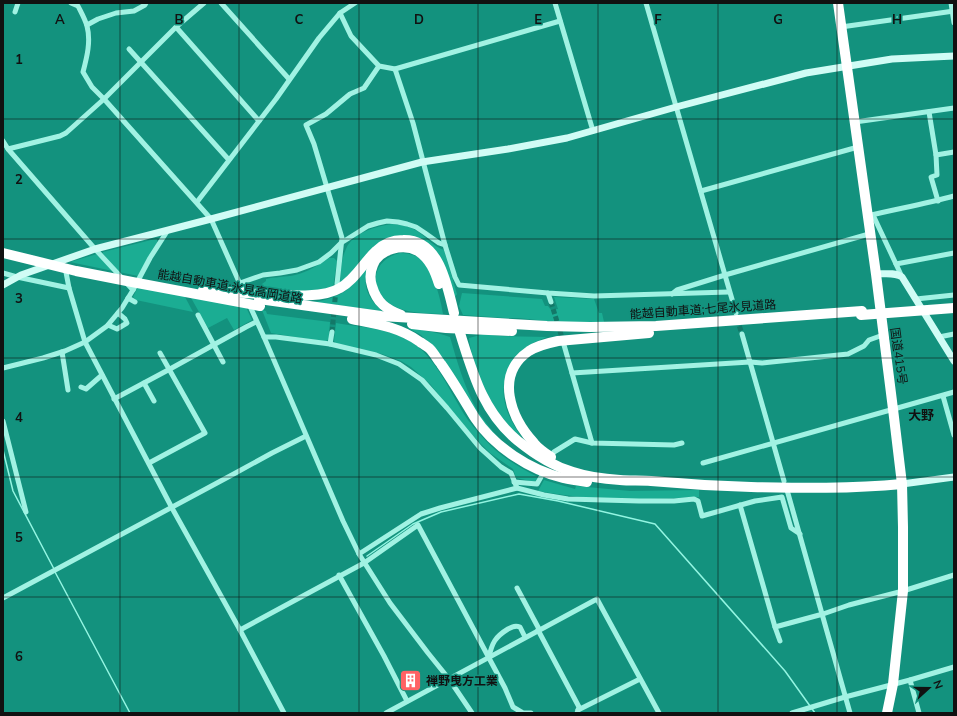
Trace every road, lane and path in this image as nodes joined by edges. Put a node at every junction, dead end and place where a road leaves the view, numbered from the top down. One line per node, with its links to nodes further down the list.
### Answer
1 (18, 3): 12 (street)
2 (71, 3): 16 (street)
3 (146, 3): 16 (street)
4 (204, 3): 17 (street)
5 (221, 3): 25 (street)
6 (355, 3): 13 (street)
7 (555, 3): 14 (street)
8 (646, 3): 27 (street)
9 (838, 3): 18 (highway, 国道415号)
10 (951, 3): 11 (street)
11 (953, 11): 15 (street); 18 (street)
12 (15, 12)
13 (340, 13): 22 (street); 25 (street)
14 (560, 21): 24 (street); 32 (street)
15 (954, 23)
16 (87, 24): 26 (street)
17 (176, 27): 21 (street); 30 (street)
18 (841, 27): 23 (highway, 国道415号)
19 (129, 49): 21 (street)
20 (954, 56): 23 (street)
21 (141, 62): 26 (street); 38 (street)
22 (379, 66): 24 (street); 40 (street)
23 (847, 66): 27 (street); 31 (highway, 国道415号)
24 (395, 69): 39 (street)
25 (289, 79): 30 (street)
26 (104, 99): 35 (street); 44 (street)
27 (676, 107): 32 (street); 41 (street)
28 (954, 108): 29 (street)
29 (929, 112): 31 (street); 37 (street)
30 (259, 121): 38 (street)
31 (855, 122): 34 (highway, 国道415号)
32 (593, 131): 39 (street)
33 (3, 141): 35 (street)
34 (858, 148): 41 (street); 45 (highway, 国道415号)
35 (8, 149): 52 (street)
36 (954, 152): 37 (street)
37 (936, 155): 43 (street)
38 (229, 160): 44 (street)
39 (422, 162): 40 (street); 50 (street)
40 (328, 187): 46 (street); 49 (street)
41 (701, 191): 59 (street)
42 (954, 196): 43 (street)
43 (938, 201): 45 (street)
44 (197, 202): 46 (street)
45 (870, 216): 48 (highway, 国道415号); 56 (street)
46 (211, 219): 47 (street); 62 (street)
47 (168, 230): 52 (street); 66 (street)
48 (870, 234): 58 (highway, 国道415号); 59 (street)
49 (341, 243): 50 (street); 62 (street); 63 (street)
50 (446, 245): 68 (street)
51 (3, 249): 73 (highway, 能越自動車道;氷見高岡道路, bridge)
52 (95, 249): 55 (street); 66 (street)
53 (3, 253): 73 (highway, 能越自動車道;氷見高岡道路, bridge)
54 (954, 253): 56 (street)
55 (64, 260): 60 (street); 65 (street)
56 (896, 264): 61 (street)
57 (3, 273): 60 (street)
58 (876, 274): 61 (street); 91 (highway, 国道415号)
59 (724, 275): 67 (street); 69 (street)
60 (17, 277): 64 (street); 65 (street)
61 (902, 277): 72 (street)
62 (240, 283): 84 (street)
63 (337, 284)
64 (3, 285)
65 (69, 288): 94 (street)
66 (133, 290): 71 (street)
67 (729, 292): 69 (street); 79 (street)
68 (548, 293): 69 (street); 75 (street)
69 (672, 294)
70 (954, 295): 72 (street)
71 (128, 298): 74 (street); 78 (street)
72 (916, 298): 93 (street)
73 (259, 300): 82 (highway, 能越自動車道;氷見高岡道路); 83 (highway, 能越自動車道;氷見高岡道路); 85 (highway)
74 (135, 302)
75 (551, 302)
76 (954, 304): 80 (highway, 能越自動車道;七尾氷見道路)
77 (954, 308): 80 (highway, 能越自動車道;七尾氷見道路, bridge)
78 (118, 313): 86 (street); 86 (street)
79 (736, 313)
80 (862, 313): 85 (highway, 能越自動車道;七尾氷見道路); 88 (highway, 能越自動車道;七尾氷見道路)
81 (198, 315): 96 (street)
82 (414, 318): 85 (highway, 能越自動車道;氷見高岡道路); 85 (highway)
83 (352, 319): 85 (highway, 能越自動車道;氷見高岡道路); 126 (highway)
84 (256, 322): 92 (street); 96 (street)
85 (454, 323): 88 (highway, 能越自動車道;七尾氷見道路); 126 (highway)
86 (108, 325): 94 (street)
87 (332, 332): 95 (street)
88 (657, 332): 126 (highway)
89 (742, 334): 102 (street)
90 (954, 334): 93 (street)
91 (883, 335): 102 (street); 114 (highway, 国道415号)
92 (264, 337): 95 (street); 117 (street)
93 (939, 337): 100 (street)
94 (85, 342): 98 (street); 106 (street)
95 (330, 344): 127 (street)
96 (213, 345): 101 (street); 104 (street)
97 (564, 345): 105 (street)
98 (62, 352): 103 (street); 109 (street)
99 (160, 353): 104 (street)
100 (954, 361)
101 (223, 362)
102 (750, 362): 105 (street); 120 (street)
103 (3, 368)
104 (170, 369): 107 (street); 123 (street)
105 (572, 373): 118 (street)
106 (102, 376): 108 (street); 112 (street)
107 (144, 383): 112 (street); 113 (street)
108 (81, 387)
109 (68, 390)
110 (954, 392): 111 (street)
111 (943, 396): 114 (street); 116 (street)
112 (114, 399): 123 (street)
113 (154, 401)
114 (893, 409): 120 (street); 129 (highway, 国道415号)
115 (3, 421): 134 (street)
116 (954, 435)
117 (306, 436): 133 (street); 136 (street)
118 (592, 443): 119 (street); 121 (street)
119 (682, 443)
120 (773, 444): 122 (street); 128 (street)
121 (554, 452)
122 (703, 463)
123 (149, 464): 133 (street)
124 (541, 477): 127 (street)
125 (954, 477): 129 (street)
126 (591, 480): 129 (highway)
127 (514, 482): 130 (street)
128 (784, 482)
129 (902, 484): 141 (highway, 国道415号)
130 (517, 488): 132 (street); 136 (street)
131 (787, 490): 135 (street)
132 (740, 505): 135 (street); 144 (street)
133 (172, 508): 142 (street); 145 (street)
134 (26, 512)
135 (800, 534): 143 (street)
136 (359, 554): 137 (street)
137 (364, 563): 138 (street); 149 (street); 151 (street)
138 (339, 575): 145 (street); 156 (street)
139 (954, 575): 141 (street)
140 (517, 588): 146 (street)
141 (902, 591): 143 (street); 154 (highway, 国道415号)
142 (3, 598)
143 (823, 614): 144 (street); 155 (street)
144 (775, 627): 148 (street)
145 (240, 630): 158 (street)
146 (539, 630): 147 (street); 152 (street); 157 (street)
147 (526, 637): 149 (street); 149 (street)
148 (780, 641)
149 (489, 657): 151 (street); 161 (street)
150 (954, 667): 153 (street)
151 (450, 679): 156 (street); 160 (street)
152 (640, 679): 157 (street); 162 (street)
153 (910, 680): 154 (street); 166 (street)
154 (893, 684): 155 (street); 165 (highway, 国道415号)
155 (845, 697): 163 (street); 164 (street)
156 (407, 702): 159 (street)
157 (578, 712)
158 (284, 713)
159 (386, 713)
160 (472, 713)
161 (531, 713)
162 (659, 713)
163 (792, 713)
164 (850, 713)
165 (886, 713)
166 (919, 713)

